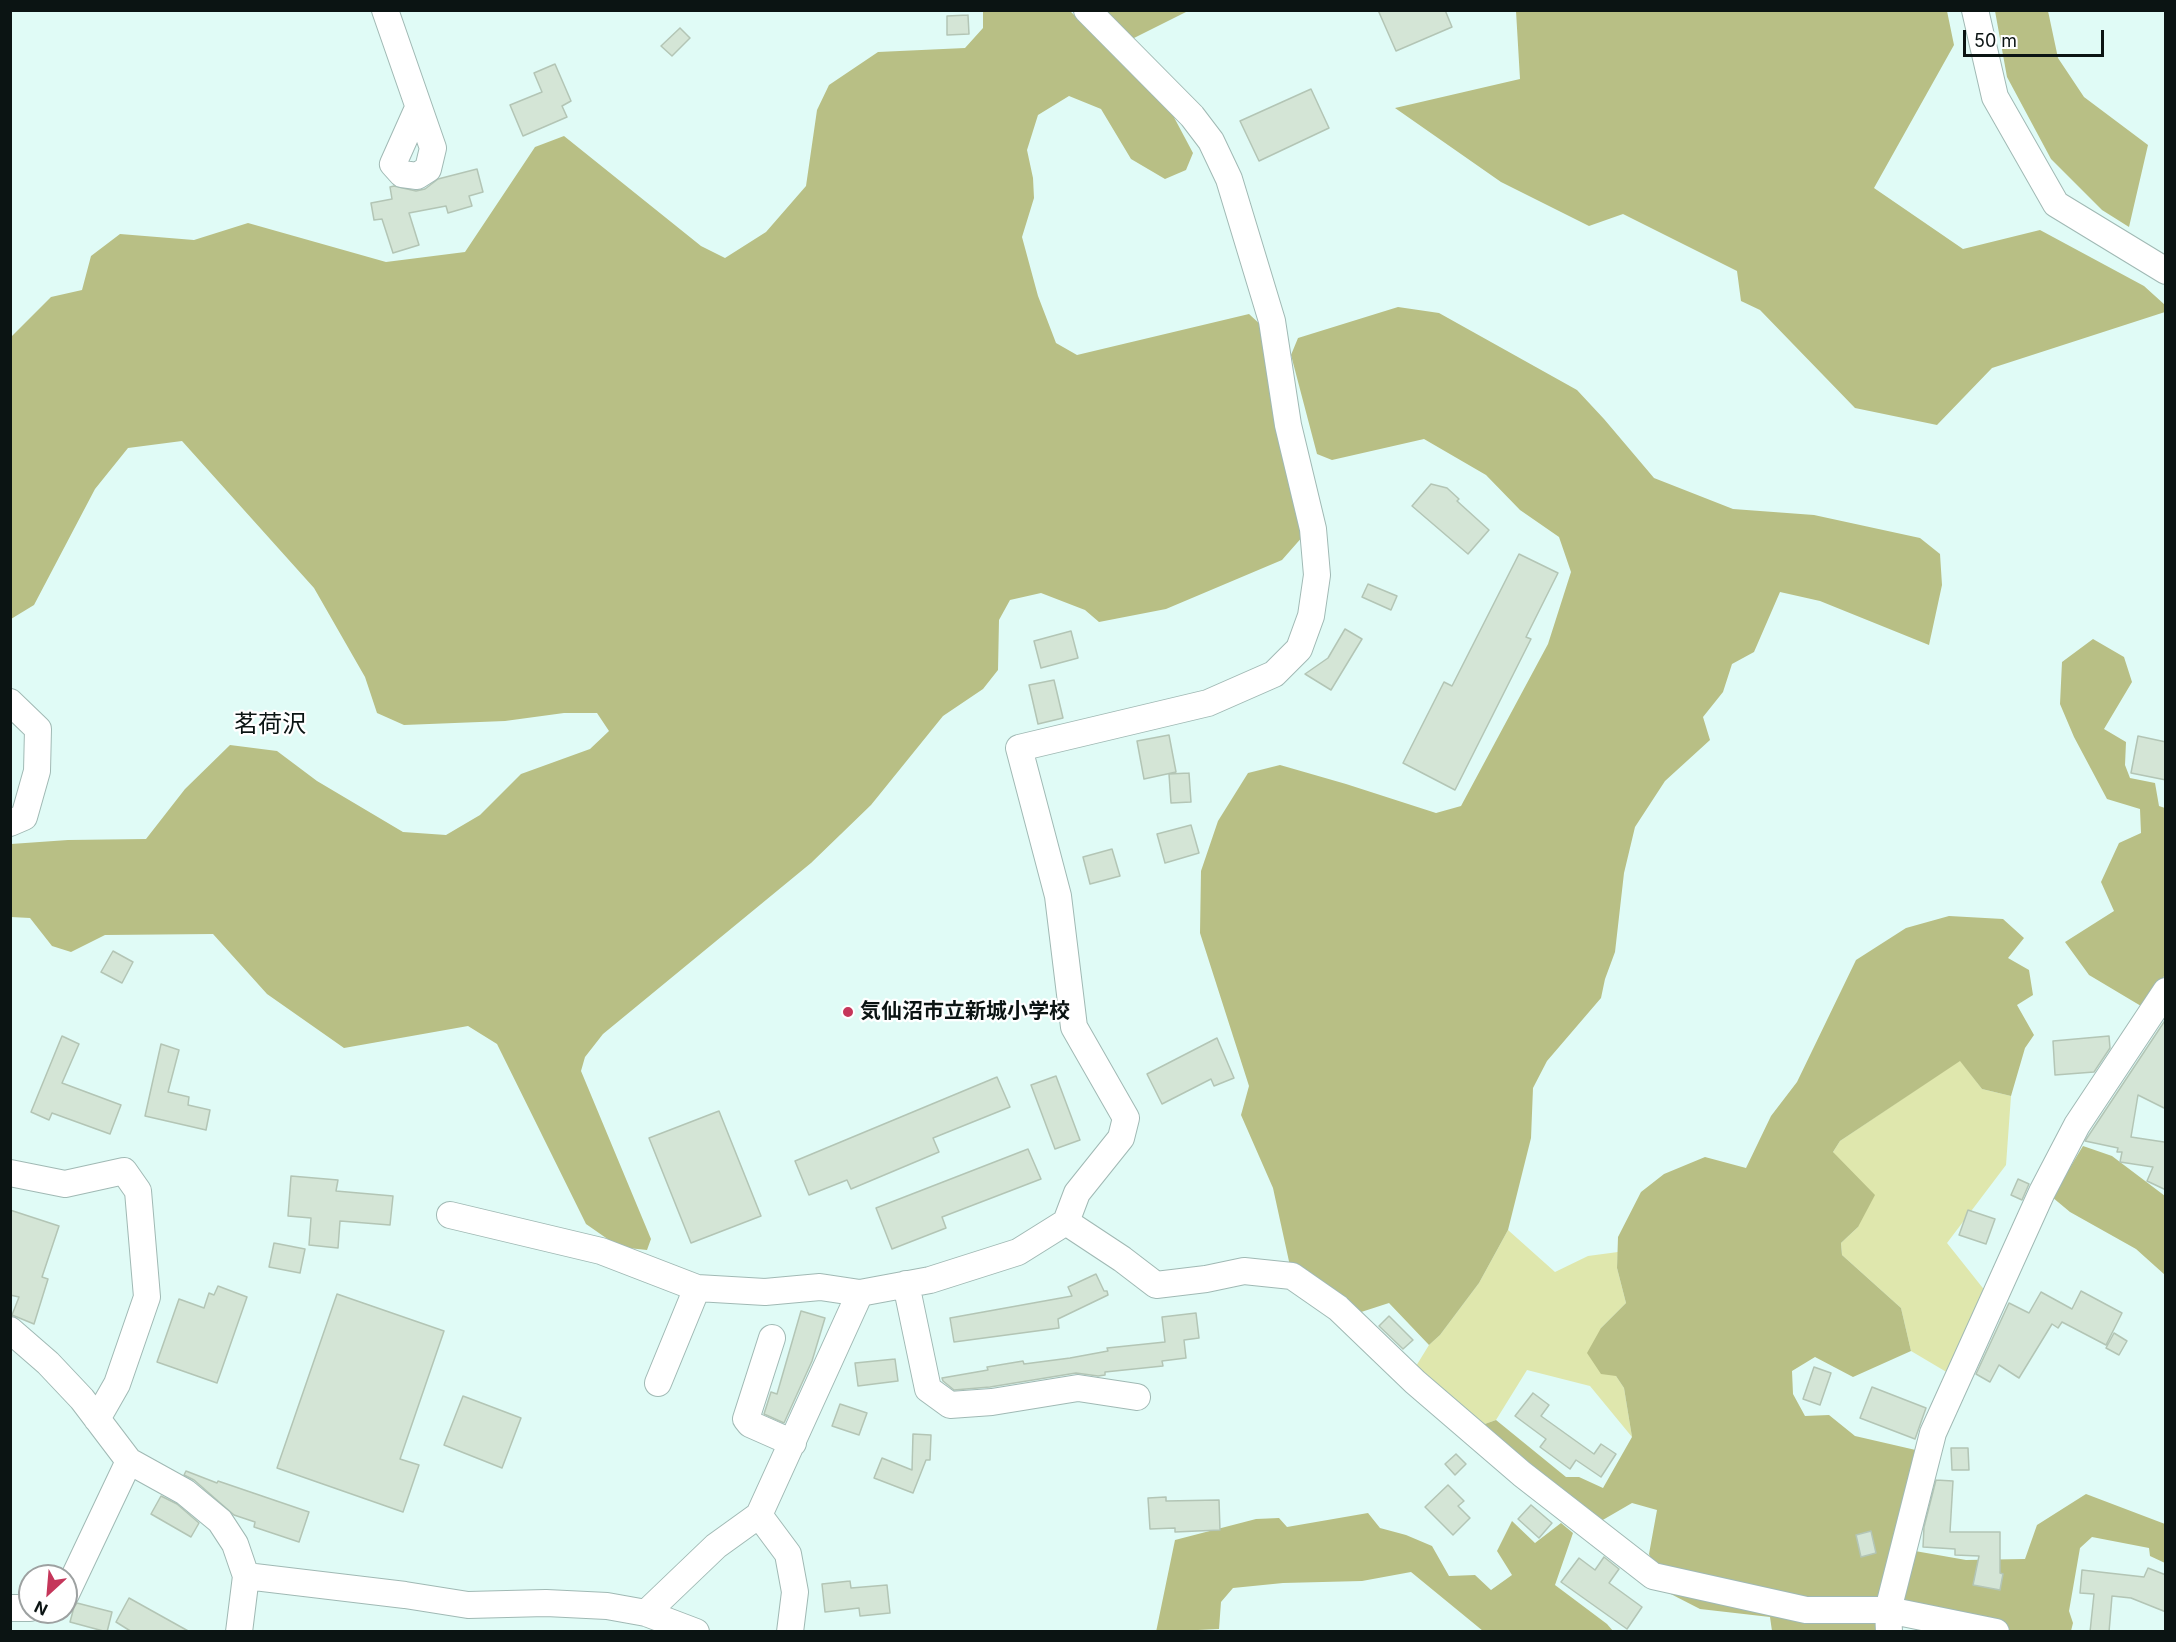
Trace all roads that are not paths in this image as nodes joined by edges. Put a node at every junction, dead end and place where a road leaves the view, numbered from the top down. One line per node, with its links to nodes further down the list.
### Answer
1 (385, 10): 4 (street)
2 (1087, 10): 11 (street)
3 (1975, 10): 5 (street)
4 (418, 108)
5 (2166, 271)
6 (10, 702): 7 (street)
7 (10, 823)
8 (2166, 991): 26 (street)
9 (10, 1173): 19 (street)
10 (450, 1215): 13 (street)
11 (1066, 1222): 12 (street); 26 (street)
12 (906, 1284): 14 (street); 18 (street)
13 (697, 1288): 14 (street); 17 (street)
14 (860, 1293): 20 (street)
15 (10, 1330): 19 (street)
16 (772, 1338): 20 (street)
17 (658, 1383)
18 (1137, 1397)
19 (97, 1419): 21 (street)
20 (793, 1443): 22 (street)
21 (129, 1461): 23 (street); 24 (street)
22 (759, 1515): 25 (street); 29 (street)
23 (78, 1569)
24 (246, 1576): 25 (street); 28 (street)
25 (646, 1613): 27 (street)
26 (1889, 1621): 30 (street)
27 (688, 1630)
28 (239, 1632)
29 (790, 1632)
30 (1996, 1632)

